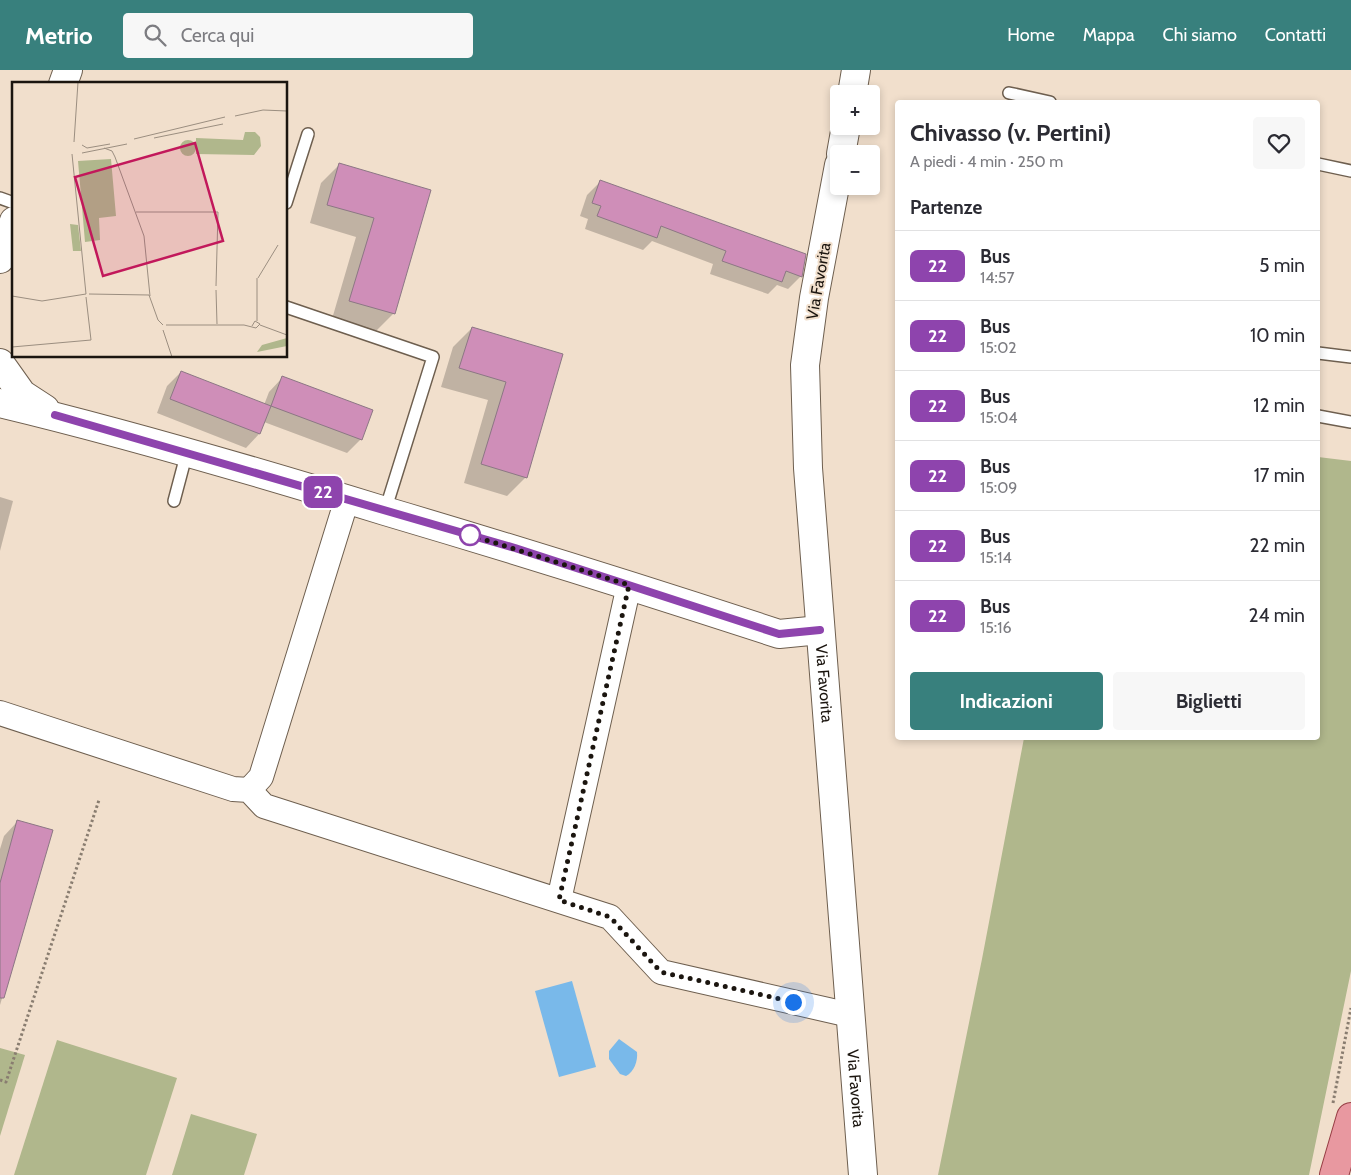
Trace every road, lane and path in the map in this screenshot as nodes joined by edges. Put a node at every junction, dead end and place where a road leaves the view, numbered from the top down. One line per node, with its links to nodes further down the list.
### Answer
1 (68, 70): 3 (street)
2 (856, 70): 4 (street)
3 (64, 82)
4 (854, 85)
5 (1009, 93): 6 (lane)
6 (1041, 100)
7 (308, 134): 11 (lane)
8 (1320, 164): 9 (lane)
9 (1351, 171)
10 (833, 195): 28 (street, Via Favorita)
11 (288, 197)
12 (0, 198): 13 (lane)
13 (12, 202)
14 (12, 229): 15 (street)
15 (5, 256)
16 (288, 308): 26 (lane)
17 (1320, 353): 18 (lane)
18 (1351, 358)
19 (0, 363): 20 (street)
20 (7, 395): 23 (street)
21 (1320, 416): 22 (lane)
22 (1351, 422)
23 (187, 452): 24 (street); 25 (lane)
24 (347, 498): 26 (street); 30 (street)
25 (174, 501)
26 (385, 510): 27 (street)
27 (629, 585): 28 (street); 32 (street)
28 (820, 630): 34 (street, Via Favorita)
29 (0, 713): 30 (street)
30 (249, 790): 32 (street)
31 (98, 800): 35 (path)
32 (559, 900): 34 (street)
33 (1351, 1008): 36 (path)
34 (850, 1016): 38 (street, Via Favorita)
35 (0, 1080)
36 (1341, 1113): 39 (main road)
37 (1351, 1127): 40 (main road)
38 (863, 1175)
39 (1334, 1175)
40 (1343, 1175)

